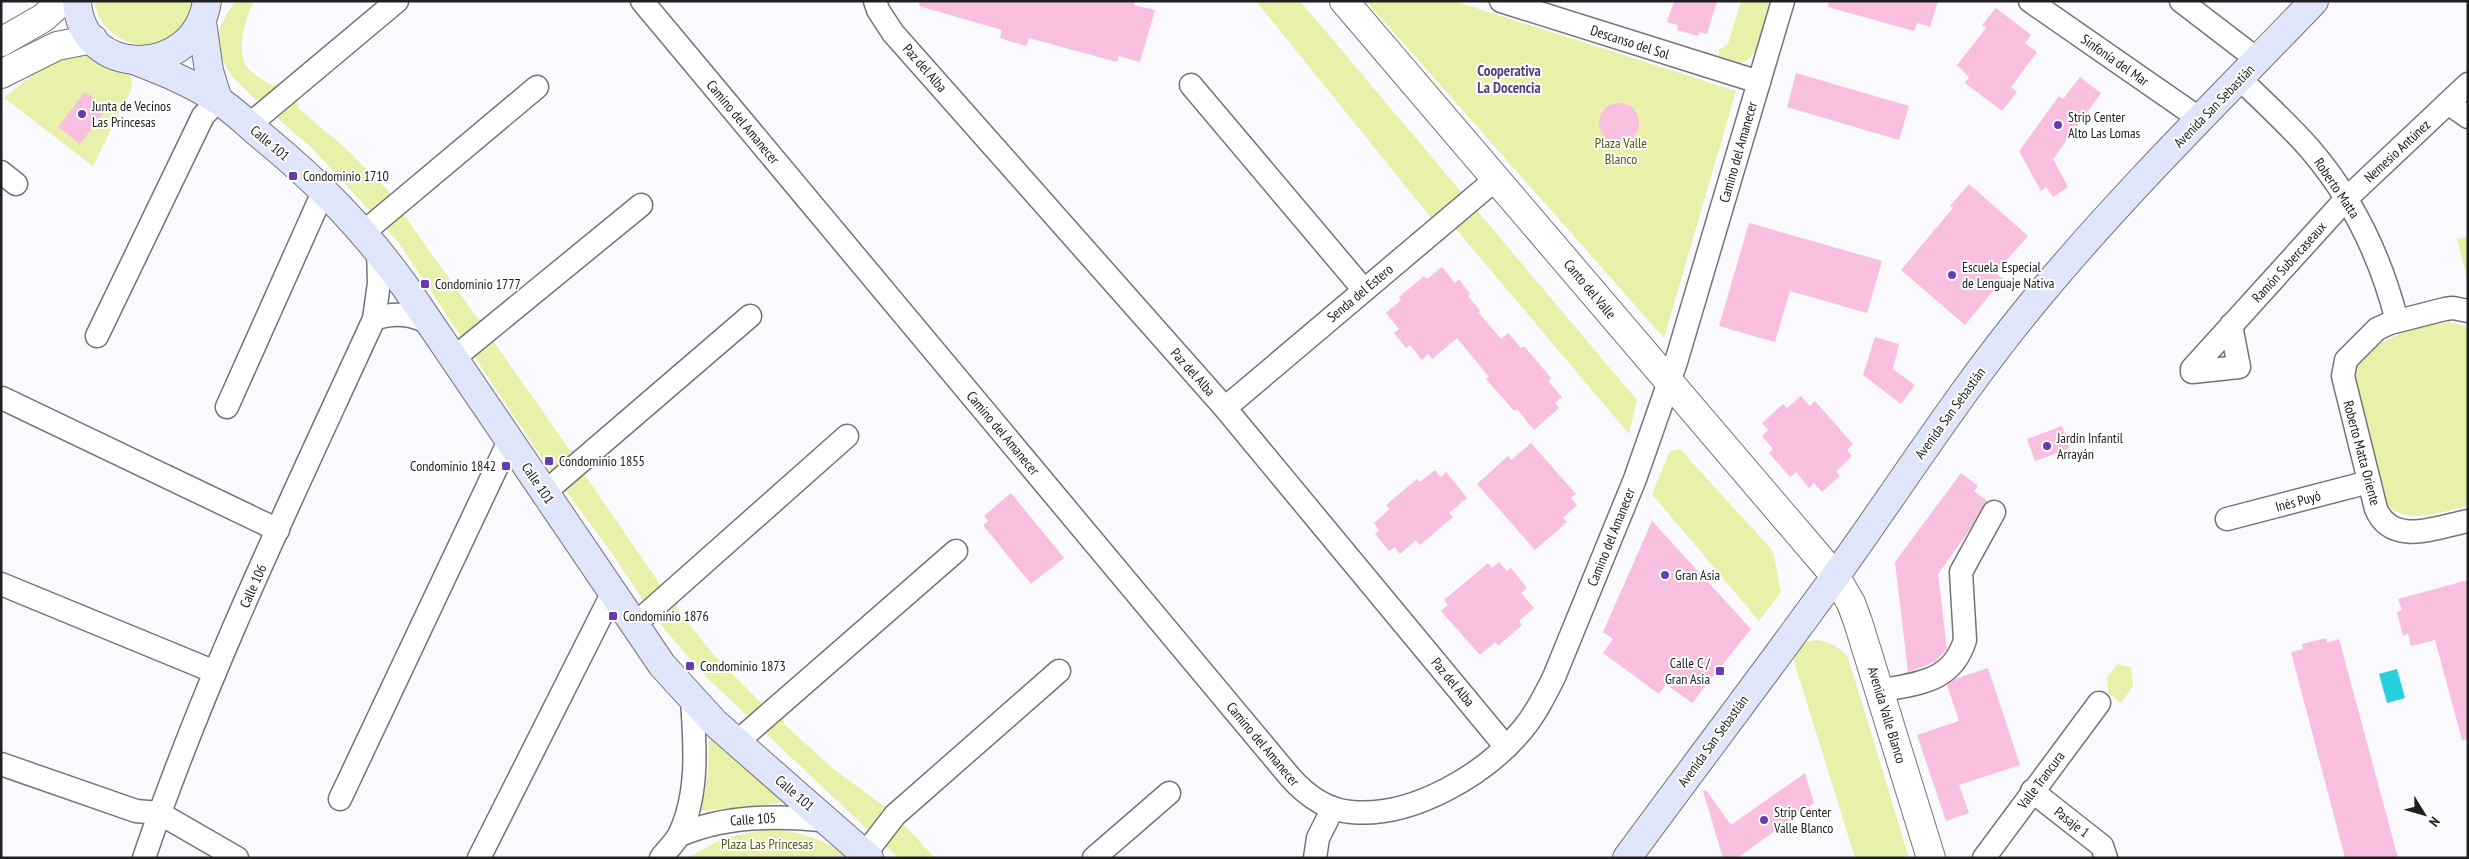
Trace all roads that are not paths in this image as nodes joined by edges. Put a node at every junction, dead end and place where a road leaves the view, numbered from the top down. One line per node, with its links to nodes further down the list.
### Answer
1 (62, 1): 14 (street)
2 (77, 1): 13 (main road)
3 (397, 1): 26 (street)
4 (642, 1): 69 (street, Camino del Amanecer)
5 (875, 1): 44 (street, Paz del Alba)
6 (1344, 1): 27 (street, Canto del Valle)
7 (1501, 1): 18 (street, Descanso del Sol)
8 (1783, 1): 18 (street, Camino del Amanecer)
9 (2030, 1): 25 (street, Sinfonía del Mar)
10 (2181, 1): 16 (street, Roberto Matta)
11 (2314, 1): 16 (main road, Avenida San Sebastián)
12 (204, 12): 15 (main road); 22 (main road)
13 (93, 39): 15 (main road, Calle 101); 17 (street)
14 (1, 42)
15 (134, 60): 22 (main road, Calle 101)
16 (2249, 69): 25 (main road, Avenida San Sebastián); 29 (street, Roberto Matta)
17 (1, 74)
18 (1759, 82): 41 (street, Camino del Amanecer)
19 (2468, 84): 23 (street, Nemesio Antúnez)
20 (1191, 85): 32 (street)
21 (537, 86): 31 (street)
22 (218, 100): 26 (main road, Calle 101); 39 (street)
23 (2448, 103): 24 (street); 29 (street, Nemesio Antúnez)
24 (2468, 117)
25 (2200, 119): 54 (main road, Avenida San Sebastián)
26 (249, 125): 28 (main road, Calle 101)
27 (1496, 179): 32 (street, Senda del Estero); 41 (street, Canto del Valle)
28 (324, 190): 31 (main road, Calle 101); 43 (street)
29 (2346, 198): 36 (street, Roberto Matta); 38 (street, Ramón Subercaseaux)
30 (641, 205): 40 (street)
31 (371, 240): 35 (street, Calle 106); 37 (main road, Calle 101)
32 (1364, 290): 44 (street, Senda del Estero)
33 (2468, 311): 36 (street, Roberto Matta Oriente)
34 (750, 316): 48 (street)
35 (374, 319): 37 (street); 52 (street, Calle 106)
36 (2397, 321): 47 (street, Roberto Matta Oriente)
37 (431, 324): 40 (main road, Calle 101)
38 (2232, 326)
39 (96, 336)
40 (454, 358): 46 (main road, Calle 101)
41 (1670, 383): 54 (street, Canto del Valle); 64 (street, Camino del Amanecer)
42 (2, 398): 52 (street)
43 (227, 407)
44 (1225, 408): 64 (street, Paz del Alba)
45 (848, 436): 57 (street)
46 (509, 441): 48 (main road, Calle 101); 68 (street)
47 (2369, 482): 50 (street, Inés Puyó); 51 (street, Roberto Matta Oriente)
48 (544, 493): 56 (main road, Calle 101)
49 (1994, 512): 60 (street)
50 (2226, 519)
51 (2468, 521)
52 (278, 530): 59 (street, Calle 106)
53 (956, 551): 63 (street)
54 (1835, 576): 60 (street, Avenida Valle Blanco); 80 (main road, Avenida San Sebastián)
55 (1, 584): 59 (street)
56 (612, 594): 57 (main road, Calle 101); 76 (street)
57 (634, 625): 61 (main road, Calle 101)
58 (1059, 671): 73 (street)
59 (215, 672): 70 (street, Calle 106)
60 (1879, 691): 81 (street, Avenida Valle Blanco)
61 (692, 700): 63 (main road, Calle 101); 72 (street)
62 (2099, 703): 66 (street, Valle Trancura)
63 (738, 742): 71 (main road, Calle 101)
64 (1506, 747): 69 (street, Camino del Amanecer)
65 (1, 764): 70 (street)
66 (2032, 791): 82 (street, Valle Trancura); 83 (street, Pasaje 1)
67 (1169, 794): 78 (street)
68 (340, 799)
69 (1334, 808): 79 (street)
70 (159, 813): 74 (street, Calle 106); 75 (street)
71 (828, 821): 72 (street, Calle 105); 73 (main road, Calle 101)
72 (680, 835): 77 (street)
73 (865, 857)
74 (144, 858)
75 (237, 858)
76 (479, 858)
77 (661, 858)
78 (1094, 858)
79 (1315, 858)
80 (1627, 858)
81 (1931, 858)
82 (1984, 858)
83 (2106, 858)

